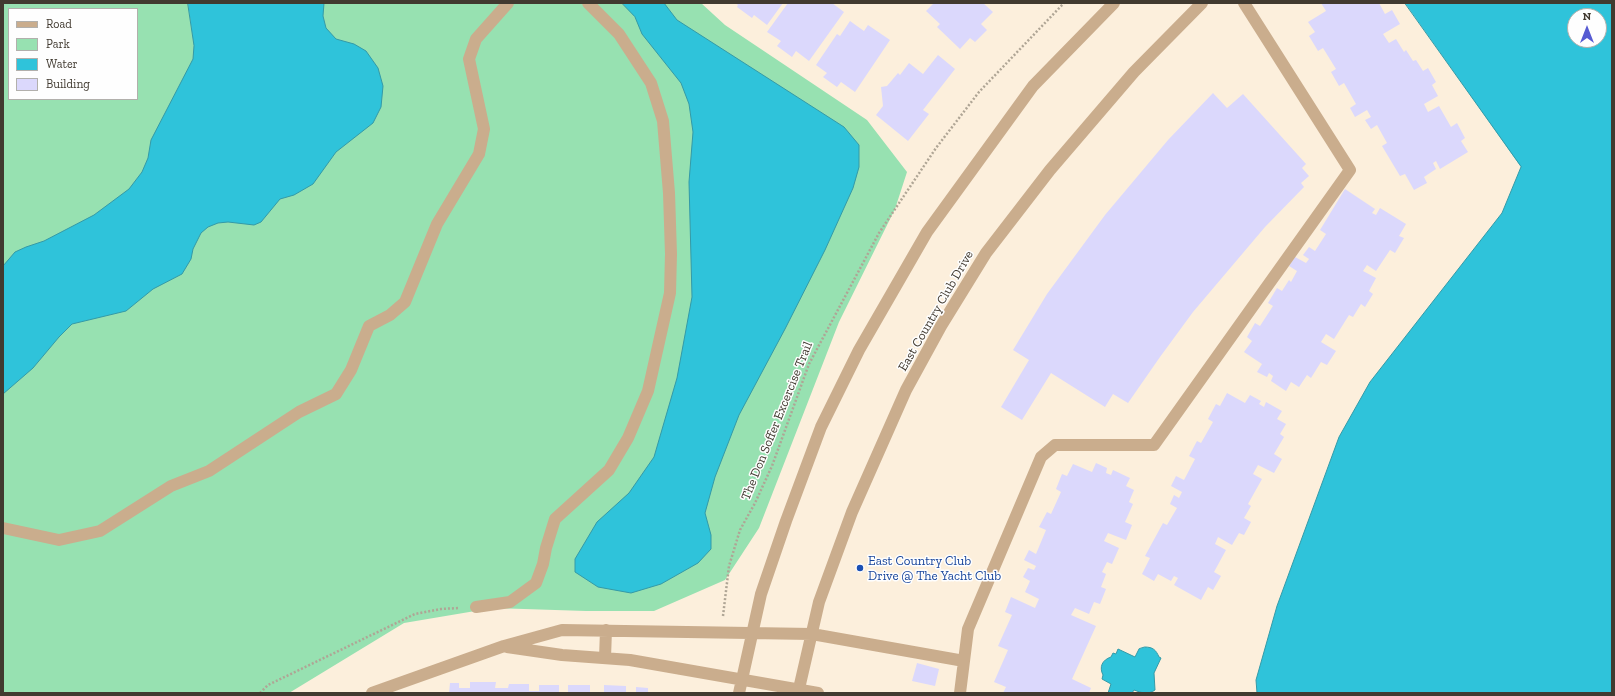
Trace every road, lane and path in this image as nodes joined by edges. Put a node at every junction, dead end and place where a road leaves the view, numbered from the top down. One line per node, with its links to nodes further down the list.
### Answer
1 (508, 3): 7 (street)
2 (588, 3): 8 (street)
3 (1064, 3): 9 (path, The Don Soffer Excercise Trail)
4 (1114, 3): 11 (street)
5 (1202, 3): 12 (street, East Country Club Drive)
6 (1244, 3): 15 (street)
7 (3, 528)
8 (476, 607): 18 (path)
9 (723, 618)
10 (606, 630): 11 (street); 13 (street); 14 (street)
11 (752, 633): 12 (street); 16 (street)
12 (812, 634): 15 (street); 17 (street, East Country Club Drive)
13 (504, 646): 14 (street); 19 (street)
14 (605, 658): 16 (street)
15 (964, 661): 22 (street)
16 (741, 680): 17 (street); 20 (street)
17 (799, 691): 21 (street)
18 (260, 693)
19 (372, 693)
20 (739, 693)
21 (818, 693)
22 (960, 693)

